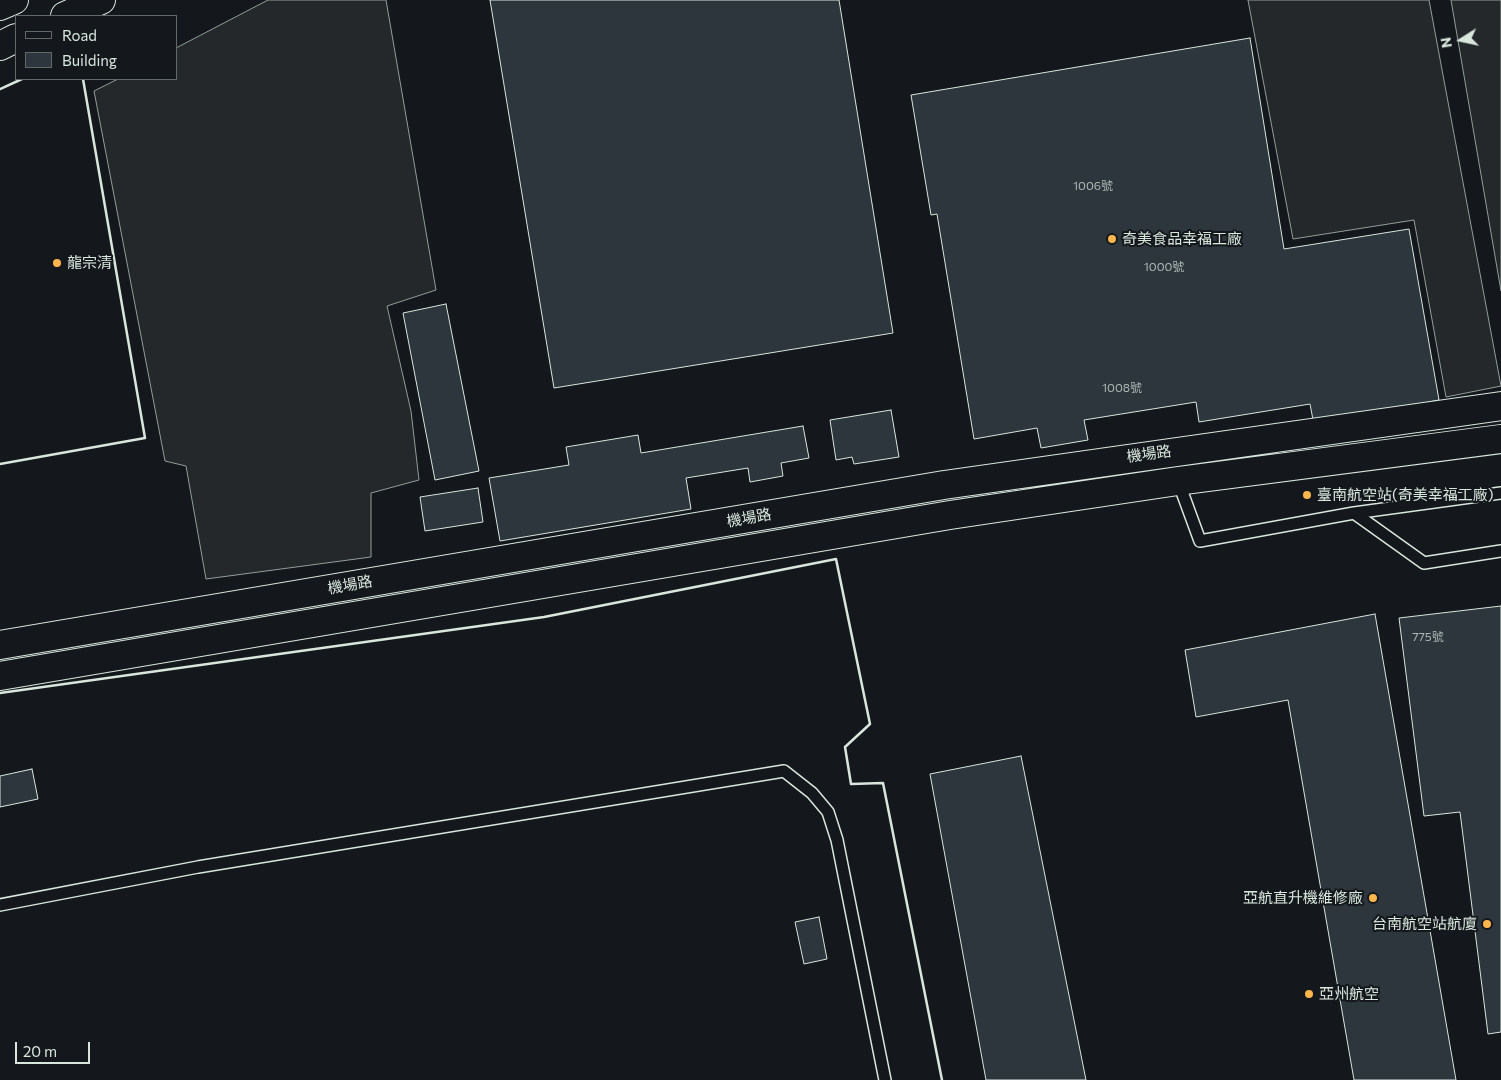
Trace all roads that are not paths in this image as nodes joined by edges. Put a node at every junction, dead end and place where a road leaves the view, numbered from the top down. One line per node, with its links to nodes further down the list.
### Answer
1 (14, 0): 3 (street)
2 (101, 0): 4 (street)
3 (0, 6)
4 (67, 15)
5 (15, 38): 6 (street)
6 (0, 46)
7 (1501, 406): 9 (street, 機場路)
8 (1501, 439): 10 (street, 機場路)
9 (1167, 452): 10 (lane); 14 (street, 機場路)
10 (1178, 481): 12 (lane); 15 (street, 機場路)
11 (1501, 493): 12 (lane)
12 (1354, 514): 13 (lane)
13 (1501, 551)
14 (0, 645)
15 (0, 676)
16 (0, 905): 17 (lane)
17 (885, 1080)

